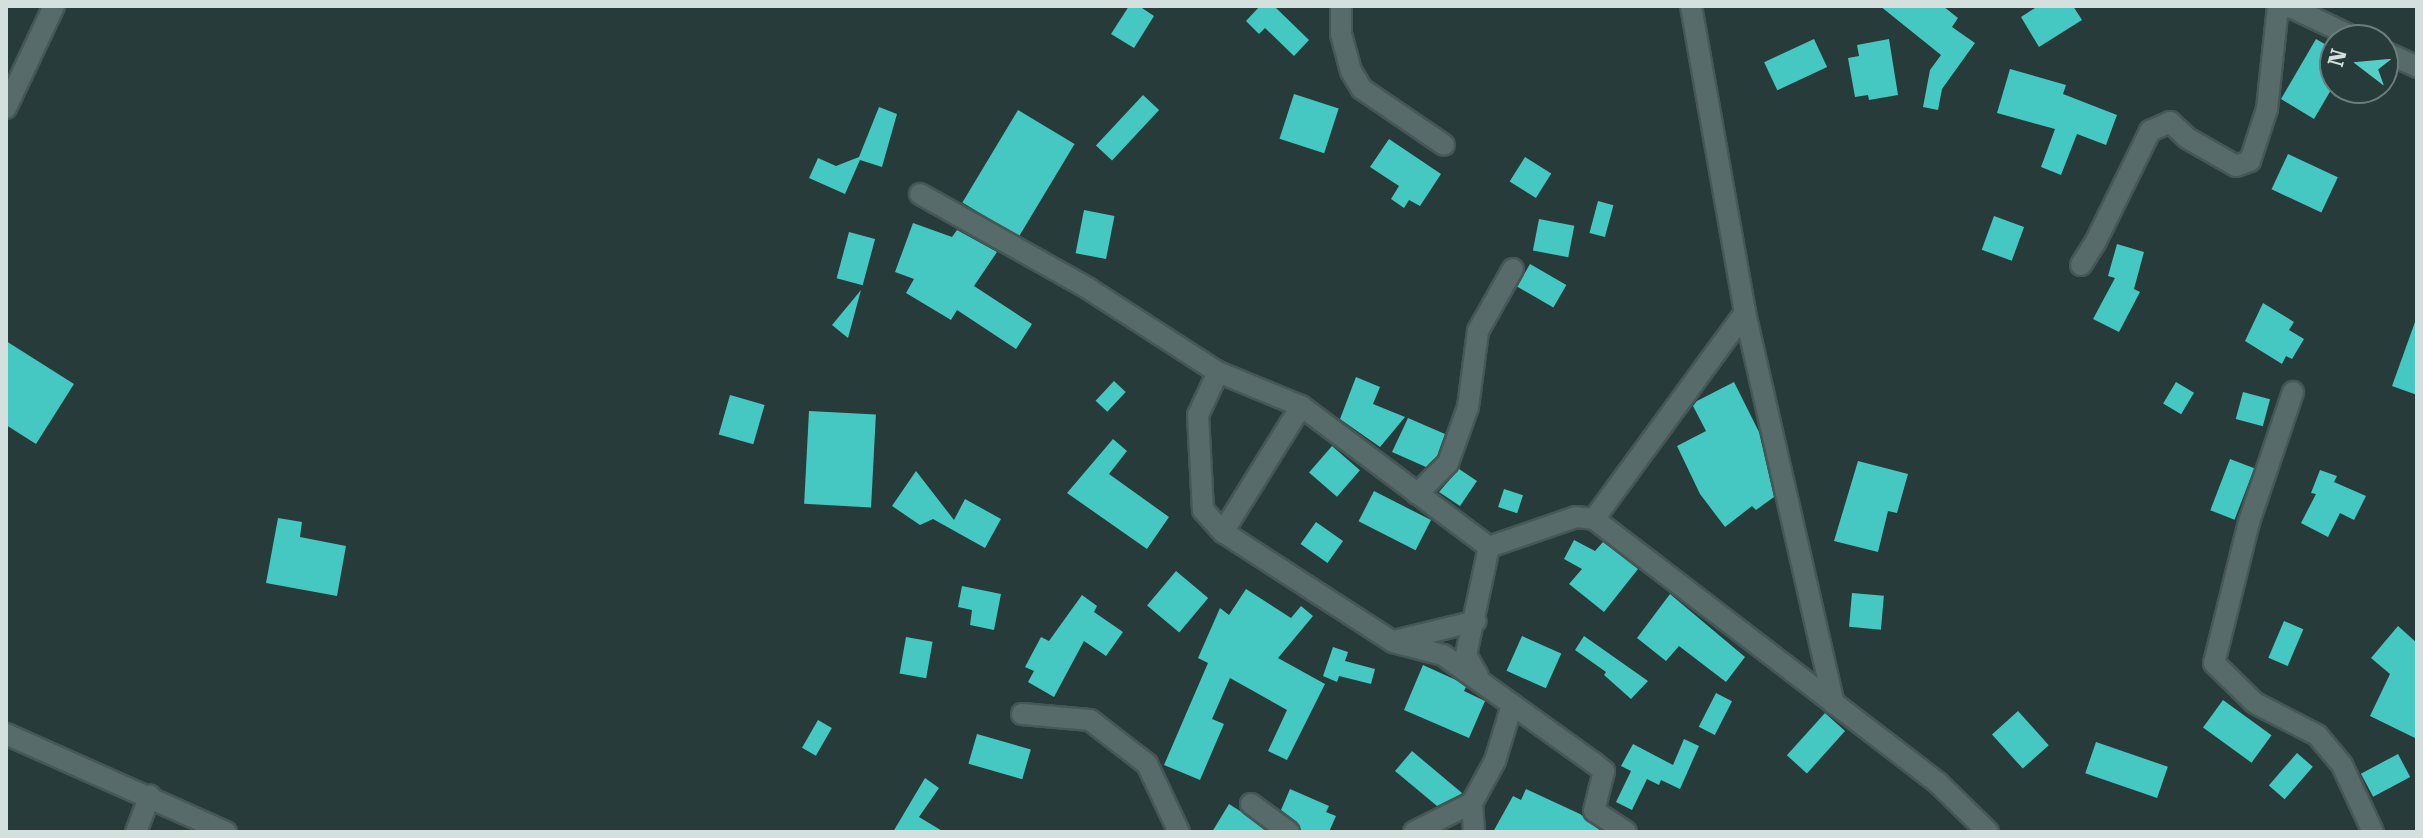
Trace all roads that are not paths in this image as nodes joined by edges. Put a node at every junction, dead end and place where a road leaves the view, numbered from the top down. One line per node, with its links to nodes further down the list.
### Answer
1 (54, 6): 7 (street)
2 (1341, 6): 8 (street)
3 (1691, 6): 12 (street)
4 (2278, 6): 10 (street)
5 (2288, 6): 6 (street)
6 (2326, 24)
7 (6, 108)
8 (1444, 145)
9 (920, 194): 13 (street)
10 (2081, 265)
11 (1513, 269): 16 (street)
12 (1745, 313): 17 (street); 23 (street)
13 (1218, 372): 15 (street); 18 (street)
14 (2293, 392): 38 (street)
15 (1301, 406): 16 (street); 18 (street)
16 (1417, 494): 19 (street)
17 (1594, 519): 19 (street); 23 (street)
18 (1223, 532): 21 (street)
19 (1489, 547): 20 (street)
20 (1476, 621): 21 (street); 22 (street)
21 (1393, 642): 22 (street)
22 (1492, 691): 24 (street)
23 (1834, 704): 37 (street)
24 (1512, 705): 28 (street); 36 (street)
25 (1022, 714): 32 (street)
26 (6, 734): 27 (street)
27 (150, 796): 30 (street); 31 (street)
28 (1472, 803): 34 (street); 35 (street)
29 (1251, 804): 33 (street)
30 (136, 832)
31 (226, 832)
32 (1179, 832)
33 (1289, 832)
34 (1414, 832)
35 (1474, 832)
36 (1626, 832)
37 (1988, 832)
38 (2373, 832)

